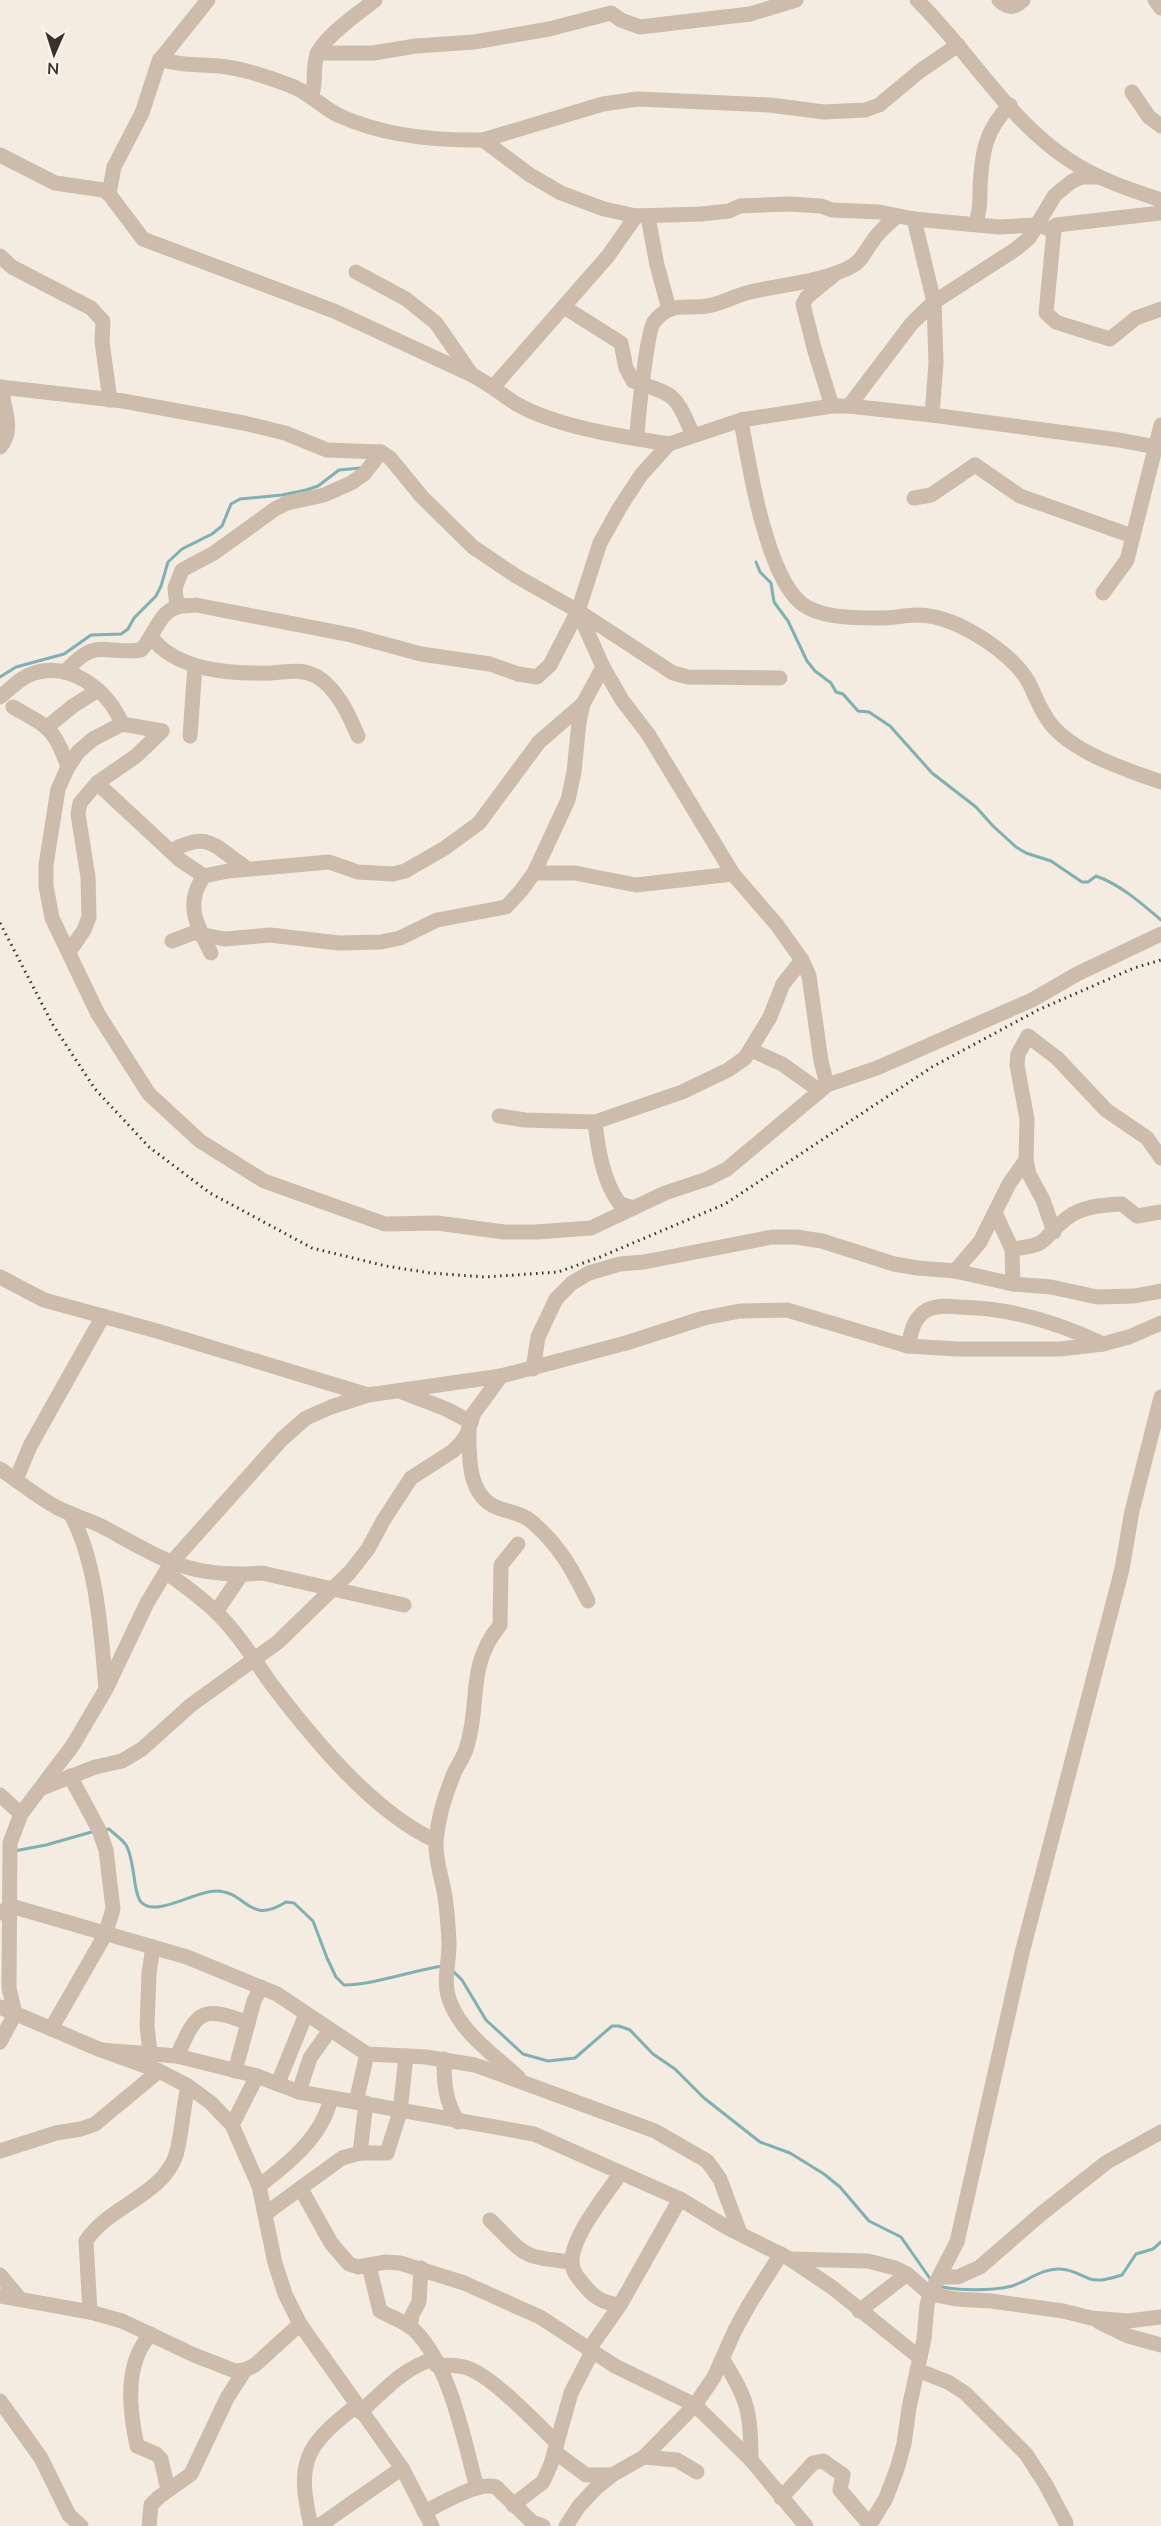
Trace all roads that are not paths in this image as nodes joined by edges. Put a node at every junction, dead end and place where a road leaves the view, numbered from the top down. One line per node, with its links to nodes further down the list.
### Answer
1 (208, 0): 13 (street)
2 (375, 0): 12 (street)
3 (602, 0): 10 (street)
4 (796, 0): 10 (street)
5 (917, 0): 11 (street)
6 (999, 0): 7 (street)
7 (1023, 0)
8 (1155, 0): 9 (street)
9 (1161, 8)
10 (611, 12): 12 (street)
11 (958, 45): 16 (street); 18 (street)
12 (317, 53): 15 (street)
13 (160, 59): 15 (street); 21 (street)
14 (1132, 92): 17 (street)
15 (311, 97): 18 (street)
16 (1010, 105): 20 (street); 27 (street)
17 (1161, 126)
18 (483, 140): 25 (street)
19 (0, 154): 21 (street)
20 (1099, 177): 22 (street); 28 (street)
21 (109, 194): 37 (street)
22 (1161, 200)
23 (1161, 213): 29 (street)
24 (897, 216): 25 (street); 26 (street); 32 (street)
25 (642, 217): 34 (street); 35 (street)
26 (914, 219): 27 (street); 33 (street)
27 (975, 224): 28 (street)
28 (1036, 225): 29 (street); 33 (street)
29 (1054, 230): 36 (street)
30 (0, 256): 41 (street)
31 (356, 272): 37 (street)
32 (839, 272): 35 (street); 42 (street)
33 (934, 302): 43 (street); 44 (street)
34 (564, 307): 38 (street); 39 (street)
35 (669, 309): 38 (street)
36 (1161, 309)
37 (472, 375): 39 (street)
38 (644, 385): 47 (street); 48 (street)
39 (494, 386): 48 (street)
40 (1, 387): 41 (street); 50 (street)
41 (110, 400): 52 (street)
42 (832, 406): 43 (street); 45 (street)
43 (849, 406): 44 (street)
44 (932, 415): 51 (street)
45 (741, 420): 47 (street); 72 (street)
46 (1161, 426): 51 (street)
47 (693, 435): 49 (street)
48 (637, 439): 49 (street)
49 (669, 444): 57 (street)
50 (0, 447)
51 (1159, 448): 54 (street)
52 (381, 452): 56 (street); 57 (street)
53 (914, 498): 54 (street)
54 (1132, 536): 55 (street)
55 (1103, 593)
56 (177, 607): 57 (street); 58 (street)
57 (578, 611): 60 (street); 62 (street)
58 (151, 637): 59 (street); 61 (street)
59 (195, 666): 69 (street); 70 (street)
60 (603, 667): 65 (street); 79 (street)
61 (65, 672): 63 (street); 64 (street)
62 (780, 678)
63 (98, 690): 67 (street); 68 (street)
64 (0, 698)
65 (583, 704): 77 (street); 78 (street)
66 (13, 707): 68 (street)
67 (122, 723): 71 (street); 73 (street)
68 (47, 727): 71 (street)
69 (190, 736)
70 (358, 736)
71 (68, 767): 74 (street)
72 (1161, 782)
73 (97, 783): 75 (street); 76 (street)
74 (58, 789): 75 (street); 84 (street)
75 (84, 796): 84 (street)
76 (171, 851): 77 (street); 80 (street)
77 (248, 869): 80 (street)
78 (534, 873): 79 (street); 81 (street)
79 (733, 874): 86 (street)
80 (204, 876): 81 (street)
81 (202, 934): 83 (street); 85 (street)
82 (1161, 934): 88 (street)
83 (172, 941)
84 (69, 952): 93 (street)
85 (211, 953)
86 (802, 960): 87 (street); 88 (street)
87 (751, 1050): 88 (street); 90 (street)
88 (823, 1088): 93 (street)
89 (499, 1116): 90 (street)
90 (596, 1122): 93 (street)
91 (1161, 1158): 92 (street)
92 (1026, 1160): 95 (street); 96 (street)
93 (633, 1208)
94 (1161, 1212): 96 (street)
95 (996, 1213): 97 (street); 98 (street)
96 (1054, 1232): 97 (street)
97 (1012, 1249): 100 (street)
98 (955, 1271): 100 (street); 106 (street)
99 (0, 1276): 102 (street)
100 (1012, 1284): 101 (street)
101 (1161, 1291)
102 (103, 1316): 109 (street); 113 (street)
103 (1161, 1323): 104 (street)
104 (1103, 1344): 105 (street); 105 (street)
105 (908, 1346): 106 (street)
106 (533, 1369): 107 (street)
107 (501, 1376): 108 (street); 111 (street)
108 (400, 1391): 109 (street); 111 (street)
109 (368, 1395): 116 (street)
110 (1161, 1397): 173 (street)
111 (470, 1425): 118 (street); 119 (street)
112 (0, 1469): 113 (street)
113 (16, 1480): 114 (street)
114 (70, 1513): 116 (street); 123 (street)
115 (518, 1544): 128 (street)
116 (168, 1568): 117 (street); 121 (street); 123 (street)
117 (241, 1575): 118 (street); 121 (street)
118 (333, 1589): 120 (street); 122 (street)
119 (588, 1601)
120 (404, 1605)
121 (216, 1612): 122 (street)
122 (254, 1660): 124 (street); 128 (street)
123 (106, 1689): 125 (street)
124 (70, 1776): 125 (street); 131 (street)
125 (39, 1790): 127 (street)
126 (0, 1795): 127 (street)
127 (21, 1814): 129 (street)
128 (436, 1841): 149 (street)
129 (5, 1873): 130 (street)
130 (6, 1910): 131 (street); 135 (street)
131 (105, 1935): 132 (street); 138 (street)
132 (153, 1947): 133 (street); 145 (street)
133 (261, 1987): 136 (street); 137 (street)
134 (0, 2007): 135 (street)
135 (15, 2014): 138 (street); 140 (street)
136 (306, 2014): 139 (street); 148 (street)
137 (248, 2024): 142 (street); 146 (street)
138 (51, 2030): 145 (street)
139 (330, 2030): 141 (street); 151 (street)
140 (0, 2042)
141 (368, 2054): 143 (street); 153 (street)
142 (177, 2056): 145 (street); 146 (street)
143 (406, 2056): 144 (street); 154 (street)
144 (444, 2059): 149 (street); 155 (street)
145 (153, 2064): 150 (street); 158 (street)
146 (235, 2071): 147 (street)
147 (257, 2076): 148 (street); 156 (street)
148 (278, 2083): 151 (street)
149 (525, 2083): 166 (street)
150 (188, 2086): 156 (street); 178 (street)
151 (299, 2092): 152 (street)
152 (331, 2098): 153 (street); 161 (street)
153 (361, 2103): 154 (street); 159 (street)
154 (400, 2112): 155 (street); 159 (street)
155 (458, 2122): 160 (street)
156 (232, 2125): 161 (street)
157 (1161, 2132): 173 (street)
158 (0, 2151)
159 (360, 2153): 162 (street)
160 (621, 2174): 163 (street); 168 (street)
161 (259, 2186): 164 (street)
162 (301, 2189): 164 (street); 169 (street)
163 (680, 2199): 166 (street); 176 (street)
164 (265, 2214): 181 (street)
165 (490, 2220): 168 (street)
166 (740, 2233): 167 (street)
167 (786, 2257): 171 (street); 177 (street); 186 (street)
168 (572, 2262): 176 (street)
169 (369, 2265): 170 (street); 182 (street)
170 (421, 2268): 182 (street); 185 (street)
171 (907, 2274): 174 (street); 177 (street)
172 (0, 2275): 175 (street)
173 (941, 2277): 174 (street)
174 (930, 2294): 180 (street); 188 (street)
175 (6, 2299): 178 (street)
176 (621, 2306): 185 (street)
177 (859, 2311): 188 (street)
178 (90, 2312): 183 (street)
179 (1161, 2317): 180 (street)
180 (1091, 2318): 184 (street)
181 (300, 2324): 189 (street); 192 (street)
182 (410, 2327): 187 (street)
183 (151, 2334): 189 (street); 200 (street)
184 (1161, 2345)
185 (590, 2350): 191 (street); 193 (street)
186 (723, 2360): 191 (street); 195 (street)
187 (435, 2362): 192 (street); 193 (street); 199 (street)
188 (918, 2364): 205 (street); 206 (street)
189 (245, 2370): 200 (street)
190 (0, 2401): 204 (street)
191 (695, 2405): 194 (street); 195 (street)
192 (358, 2409): 196 (street); 209 (street)
193 (556, 2447): 198 (street); 202 (street)
194 (644, 2457): 197 (street); 198 (street)
195 (751, 2460): 201 (street)
196 (402, 2468): 203 (street); 210 (street)
197 (697, 2472)
198 (612, 2475): 213 (street)
199 (477, 2488): 202 (street); 203 (street)
200 (168, 2490): 208 (street)
201 (781, 2498): 205 (street); 214 (street)
202 (513, 2505): 212 (street)
203 (424, 2512): 211 (street)
204 (63, 2520): 207 (street)
205 (870, 2525)
206 (1065, 2525)
207 (81, 2526)
208 (149, 2526)
209 (311, 2526)
210 (319, 2526)
211 (432, 2526)
212 (543, 2526)
213 (566, 2526)
214 (806, 2526)

